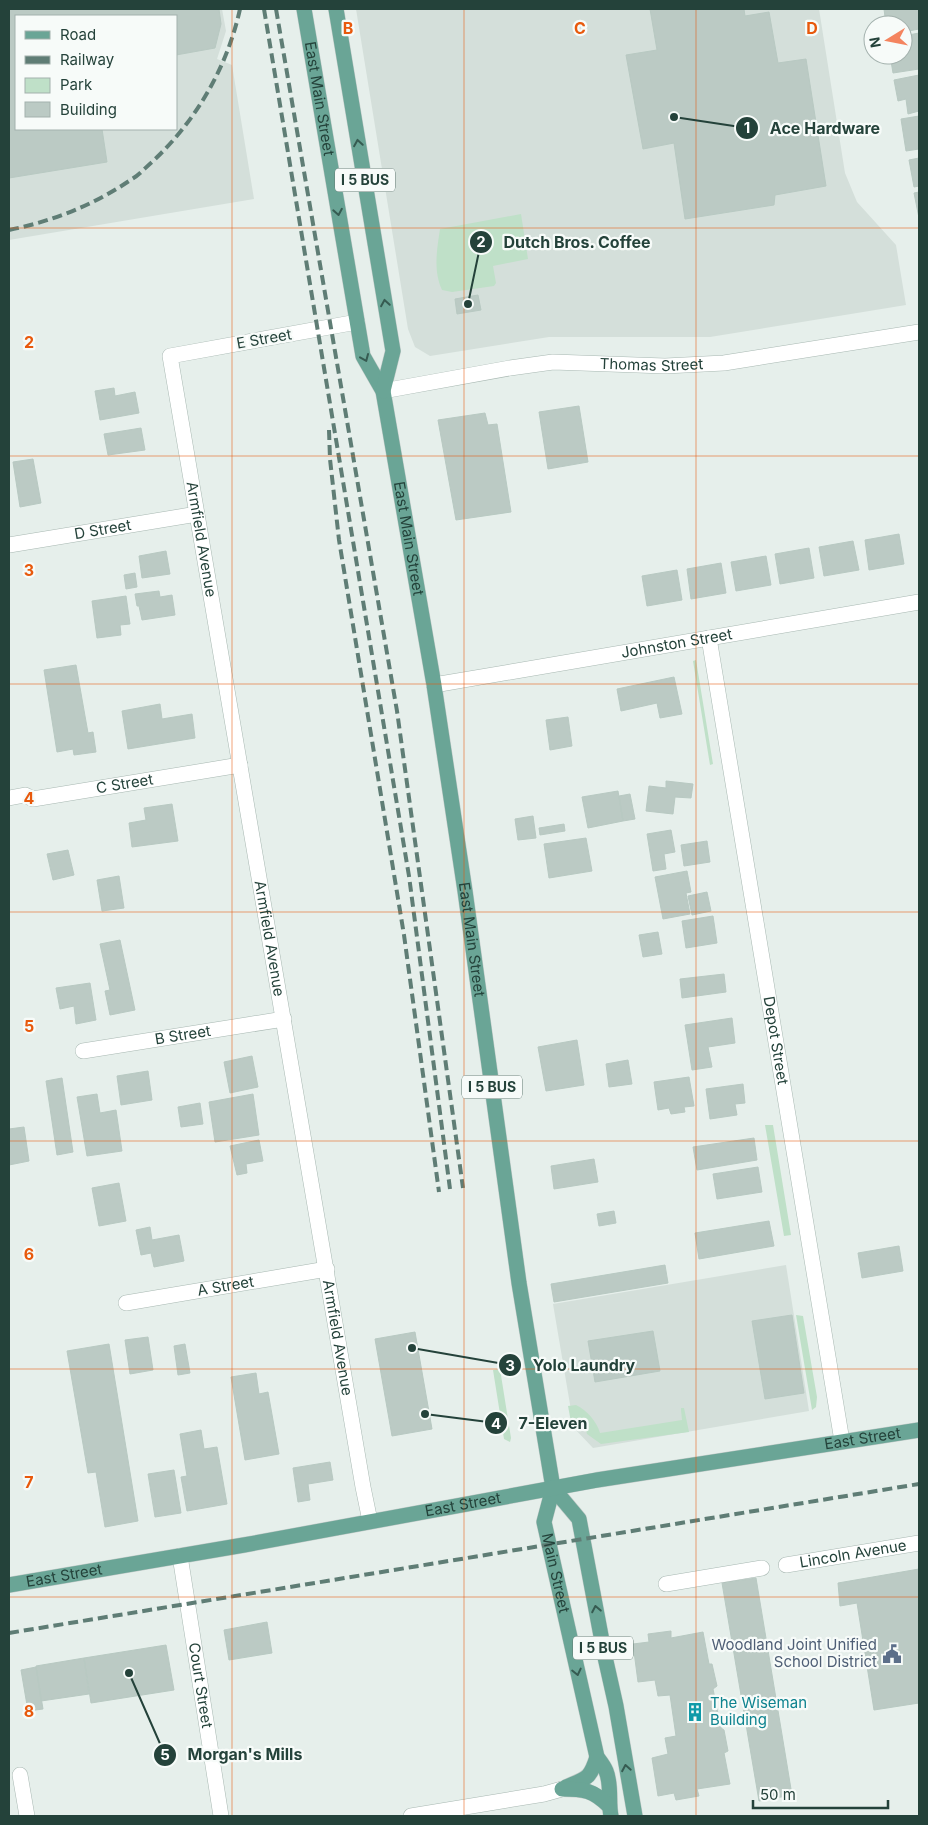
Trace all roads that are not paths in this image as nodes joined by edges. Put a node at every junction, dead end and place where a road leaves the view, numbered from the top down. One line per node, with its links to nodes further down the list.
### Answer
1 (304, 9): 3 (main road, East Main Street / I 5 BUS, one-way to 3)
2 (336, 9): 6 (main road, East Main Street / I 5 BUS, one-way to 2)
3 (357, 322): 5 (street, E Street); 6 (main road, East Main Street / I 5 BUS, one-way to 6)
4 (919, 332): 6 (street, Thomas Street)
5 (170, 356): 7 (street, Armfield Avenue)
6 (383, 391): 11 (main road, East Main Street / I 5 BUS)
7 (197, 514): 8 (street, D Street); 12 (street, Armfield Avenue)
8 (9, 545)
9 (919, 602): 10 (street, Johnston Street)
10 (709, 638): 11 (street, Johnston Street); 19 (street, Depot Street)
11 (434, 684): 20 (main road, East Main Street / I 5 BUS)
12 (240, 765): 13 (street, C Street); 14 (street, Armfield Avenue)
13 (9, 798)
14 (284, 1019): 15 (street, B Street); 16 (street, Armfield Avenue)
15 (83, 1052)
16 (327, 1269): 17 (street, A Street); 21 (street, Armfield Avenue)
17 (126, 1303)
18 (919, 1430): 19 (main road, East Street)
19 (842, 1441): 20 (main road, East Street)
20 (553, 1488): 21 (main road, East Street); 28 (main road, Main Street / I 5 BUS, one-way to 28); 35 (main road, I 5 BUS, one-way to 20)
21 (370, 1521): 23 (main road, East Street)
22 (919, 1544): 24 (street, Lincoln Avenue)
23 (180, 1556): 27 (main road, East Street); 33 (street, Court Street)
24 (786, 1564)
25 (762, 1568): 26 (street)
26 (666, 1584)
27 (9, 1585)
28 (596, 1757): 30 (main road); 31 (main road, Main Street / I 5 BUS)
29 (20, 1775): 32 (street)
30 (562, 1789): 31 (main road); 34 (street)
31 (610, 1811)
32 (27, 1816)
33 (221, 1816)
34 (411, 1816)
35 (635, 1816)

